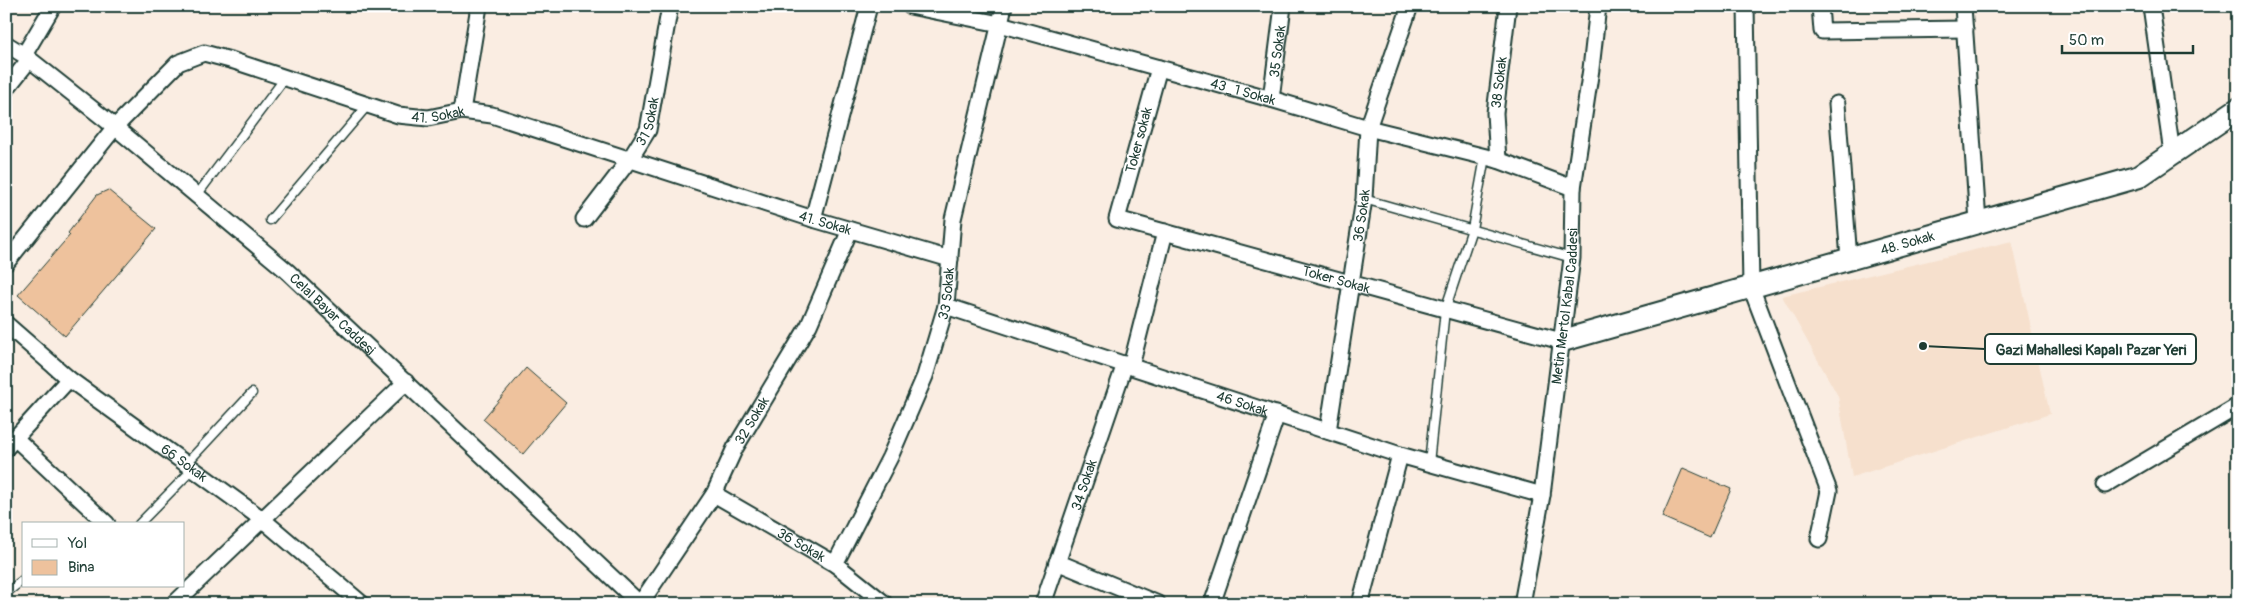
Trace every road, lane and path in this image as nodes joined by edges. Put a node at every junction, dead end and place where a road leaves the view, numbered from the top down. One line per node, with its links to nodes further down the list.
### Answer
1 (53, 6): 18 (street)
2 (479, 6): 26 (street)
3 (670, 6): 30 (street, 31 Sokak)
4 (869, 6): 37 (street)
5 (910, 6): 15 (street, 43_1 Sokak)
6 (1004, 6): 15 (street, 33 Sokak)
7 (1283, 6): 22 (street, 35 Sokak)
8 (1410, 6): 28 (street, 36 Sokak)
9 (1508, 6): 31 (street, 38 Sokak)
10 (1598, 6): 32 (street, Metin Mertol Kabal Caddesi)
11 (1746, 6): 48 (street)
12 (1820, 6): 16 (street)
13 (1963, 6): 16 (street)
14 (2151, 6): 29 (street)
15 (1000, 24): 19 (street, 43_1 Sokak); 44 (street, 33 Sokak)
16 (1965, 28): 39 (street)
17 (6, 44): 18 (street, Celal Bayar Caddesi)
18 (27, 58): 21 (street); 27 (street, Celal Bayar Caddesi)
19 (1158, 68): 22 (street, 43_1 Sokak); 35 (street, Toker sokak)
20 (285, 78): 24 (street, 41. Sokak); 27 (street, 41. Sokak); 33 (lane)
21 (6, 88)
22 (1271, 98): 28 (street, 43_1 Sokak)
23 (1837, 104): 45 (street)
24 (368, 105): 26 (street, 41. Sokak); 38 (lane)
25 (2238, 109): 29 (main road, 48. Sokak)
26 (462, 111): 30 (street, 41. Sokak)
27 (115, 127): 33 (street, Celal Bayar Caddesi); 46 (street, 41. Sokak)
28 (1368, 128): 31 (street, 43_1 Sokak); 34 (street, 36 Sokak)
29 (2172, 153): 39 (main road, 48. Sokak)
30 (630, 159): 36 (street, 31 Sokak); 37 (street, 41. Sokak)
31 (1492, 159): 32 (street, 43_1 Sokak); 40 (lane)
32 (1573, 188): 43 (street, Metin Mertol Kabal Caddesi)
33 (197, 195): 55 (street, Celal Bayar Caddesi)
34 (1364, 199): 40 (lane); 47 (street, 36 Sokak)
35 (1118, 213): 42 (street, Toker Sokak)
36 (584, 219)
37 (813, 219): 41 (street, 41. Sokak)
38 (270, 220)
39 (1978, 222): 45 (main road, 48. Sokak)
40 (1472, 229): 43 (lane); 50 (lane)
41 (850, 230): 44 (street, 41. Sokak); 65 (street, 32 Sokak)
42 (1165, 232): 47 (street, Toker Sokak); 53 (street, 34 Sokak)
43 (1572, 258): 52 (street, Metin Mertol Kabal Caddesi)
44 (950, 259): 49 (street, 33 Sokak)
45 (1849, 259): 48 (main road, 48. Sokak)
46 (6, 263)
47 (1352, 283): 50 (street, Toker Sokak); 59 (street, 36 Sokak)
48 (1751, 287): 52 (main road, 48. Sokak); 70 (street)
49 (946, 306): 53 (street, 46 Sokak); 72 (street, 33 Sokak)
50 (1445, 310): 52 (street, Toker Sokak); 62 (lane)
51 (6, 324): 54 (street, 66 Sokak)
52 (1561, 341): 66 (street, Metin Mertol Kabal Caddesi)
53 (1128, 365): 58 (street, 46 Sokak); 71 (street, 34 Sokak)
54 (69, 379): 60 (street); 63 (street, 66 Sokak)
55 (406, 382): 67 (street); 77 (street, Celal Bayar Caddesi)
56 (252, 393): 63 (lane)
57 (2238, 406): 64 (street)
58 (1277, 414): 59 (street, 46 Sokak); 81 (street)
59 (1328, 431): 61 (street, 46 Sokak)
60 (11, 443): 68 (street)
61 (1400, 455): 62 (street, 46 Sokak); 82 (street)
62 (1429, 463): 66 (street, 46 Sokak)
63 (190, 467): 67 (street, 66 Sokak); 69 (lane)
64 (2105, 485)
65 (714, 494): 72 (street, 36 Sokak); 77 (street, 32 Sokak)
66 (1542, 495): 83 (street, Metin Mertol Kabal Caddesi)
67 (262, 519): 74 (street); 76 (street, 66 Sokak)
68 (100, 520)
69 (140, 522)
70 (1819, 539)
71 (1057, 562): 79 (street, 34 Sokak); 80 (street)
72 (836, 564): 78 (street, 36 Sokak)
73 (22, 581): 75 (lane)
74 (185, 588)
75 (6, 593)
76 (362, 604)
77 (640, 604)
78 (886, 604)
79 (1042, 604)
80 (1158, 604)
81 (1212, 604)
82 (1360, 604)
83 (1522, 604)

